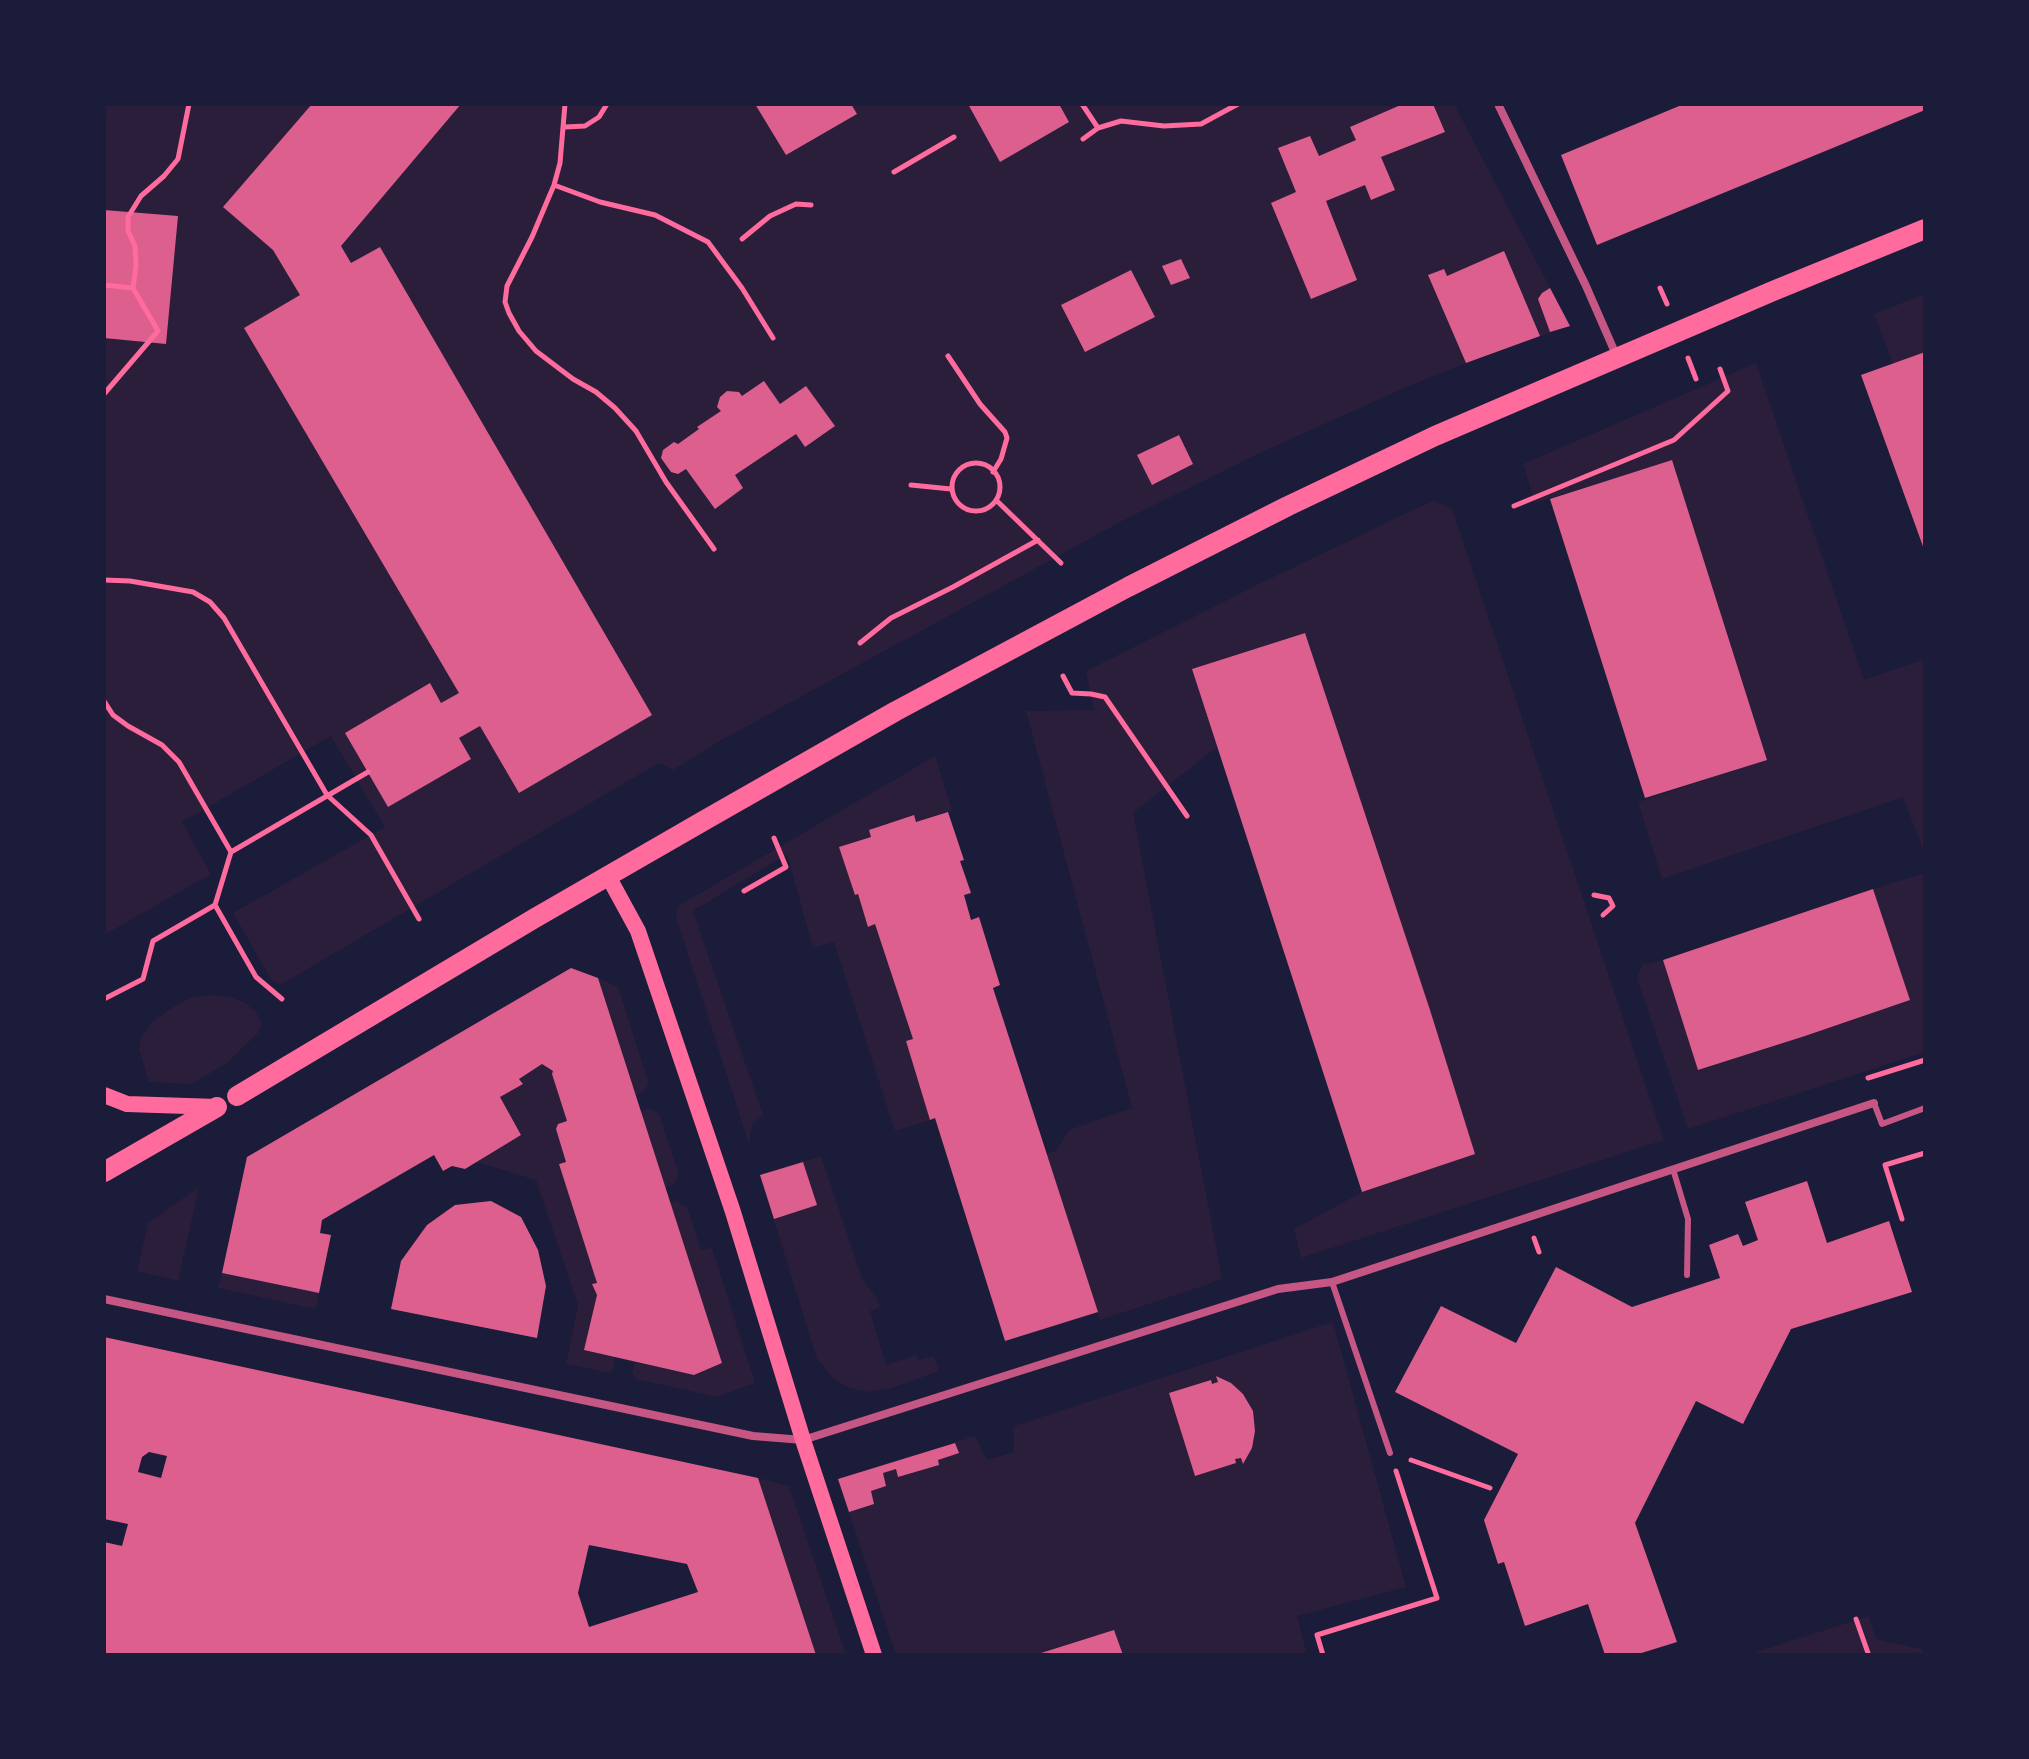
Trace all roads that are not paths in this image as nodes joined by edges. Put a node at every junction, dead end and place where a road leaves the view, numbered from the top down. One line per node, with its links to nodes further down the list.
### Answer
1 (1498, 104): 3 (street)
2 (1925, 229): 3 (main road)
3 (1617, 358): 4 (main road)
4 (608, 876): 6 (main road); 15 (main road)
5 (104, 1095): 8 (main road)
6 (237, 1096): 8 (main road)
7 (1874, 1103): 9 (lane); 10 (street)
8 (217, 1107): 11 (main road)
9 (1925, 1108)
10 (1673, 1169): 12 (lane); 13 (street)
11 (104, 1172)
12 (1687, 1275)
13 (1332, 1282): 15 (street); 16 (lane)
14 (104, 1299): 15 (street)
15 (803, 1440): 17 (main road)
16 (1390, 1453)
17 (874, 1655)

